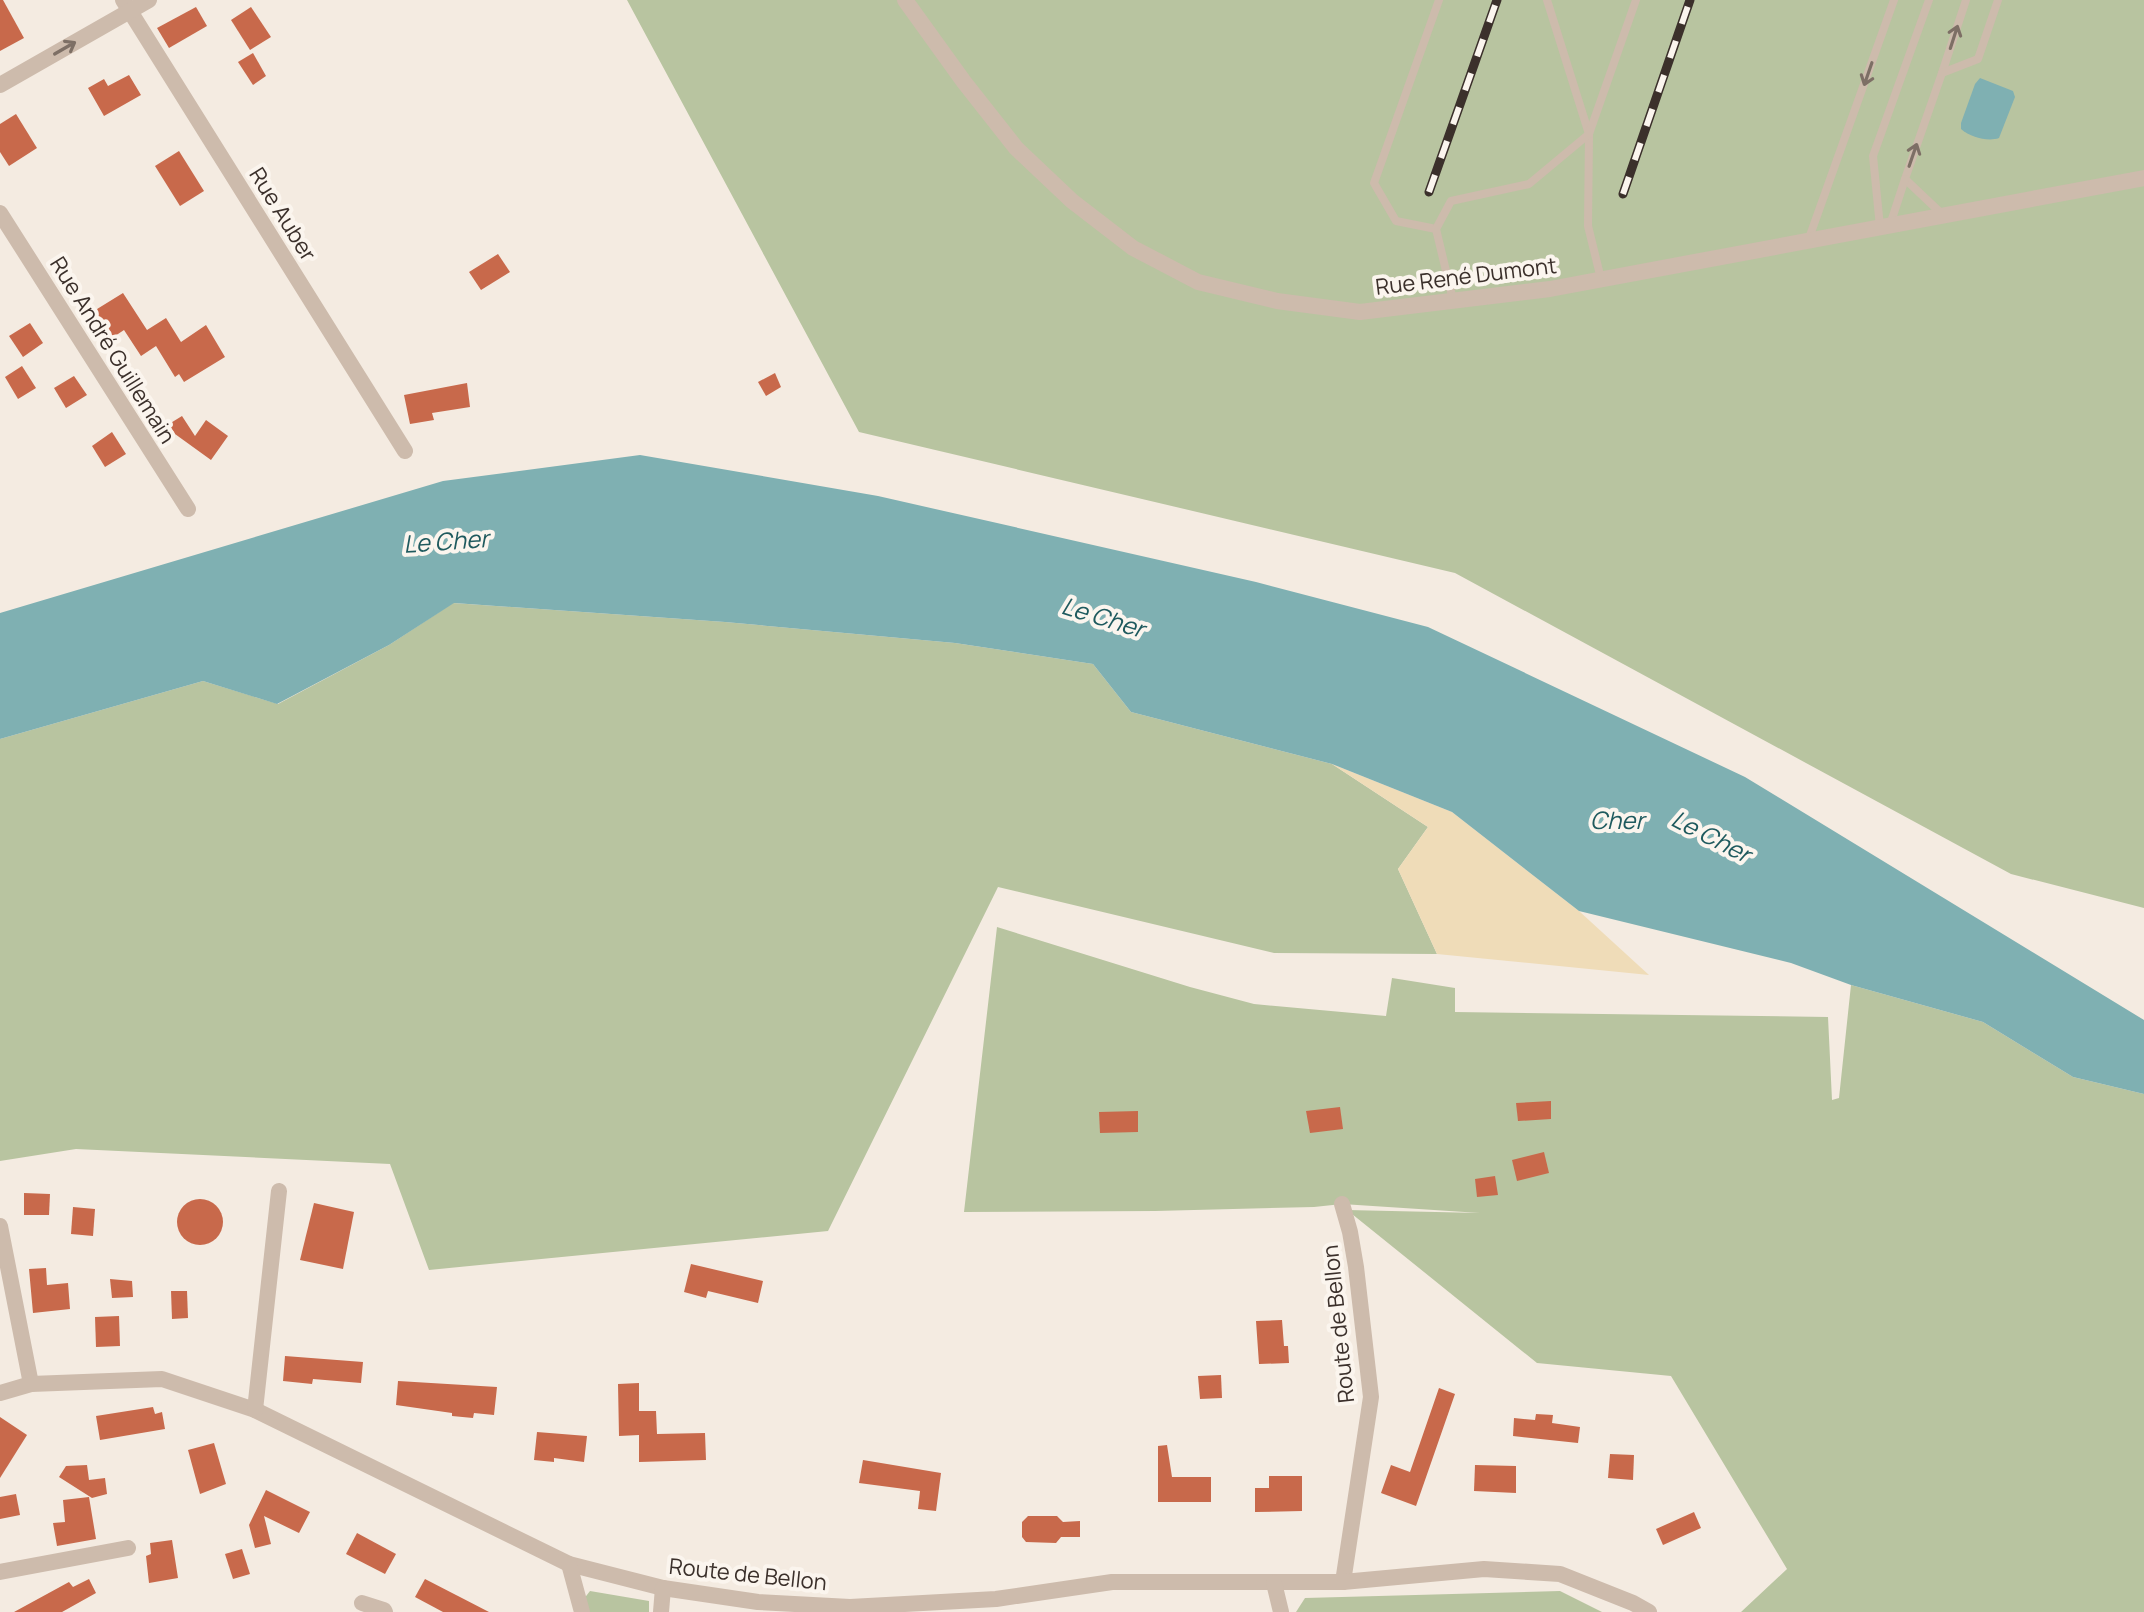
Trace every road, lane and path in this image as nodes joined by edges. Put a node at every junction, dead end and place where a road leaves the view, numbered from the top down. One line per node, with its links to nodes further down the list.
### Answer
1 (149, 0): 10 (street)
2 (905, 0): 22 (street, Rue René Dumont)
3 (1439, 0): 19 (lane)
4 (1547, 0): 13 (lane)
5 (1636, 0): 13 (lane)
6 (1894, 0): 20 (lane, one-way to 20)
7 (1929, 0): 18 (lane)
8 (1966, 0): 11 (lane, one-way to 8)
9 (1998, 0): 11 (lane)
10 (126, 5): 12 (street, one-way to 10); 23 (street, Rue Auber)
11 (1942, 73): 15 (lane, one-way to 11)
12 (0, 85)
13 (1589, 134): 19 (lane); 21 (lane)
14 (2144, 178): 17 (street, Rue René Dumont)
15 (1905, 179): 17 (lane); 18 (lane)
16 (0, 213): 24 (street, Rue André Guillemain)
17 (1943, 215): 18 (street, Rue René Dumont)
18 (1885, 226): 20 (street, Rue René Dumont)
19 (1436, 229): 22 (lane)
20 (1808, 241): 21 (street, Rue René Dumont)
21 (1601, 279): 22 (street, Rue René Dumont)
22 (1453, 301)
23 (405, 451)
24 (188, 509)
25 (279, 1191): 30 (street)
26 (1342, 1204): 34 (street, Route de Bellon)
27 (0, 1226): 28 (street)
28 (31, 1384): 29 (street, Route de Bellon); 30 (street, Route de Bellon)
29 (0, 1393)
30 (255, 1410): 32 (street, Route de Bellon)
31 (128, 1548): 33 (street)
32 (569, 1564): 36 (street, Route de Bellon); 39 (street)
33 (0, 1572)
34 (1343, 1582): 35 (street, Route de Bellon); 42 (street, Route de Bellon)
35 (1274, 1583): 36 (street, Route de Bellon); 41 (street)
36 (663, 1588): 40 (street)
37 (362, 1603): 38 (street)
38 (385, 1612)
39 (582, 1612)
40 (661, 1612)
41 (1281, 1612)
42 (1649, 1612)

